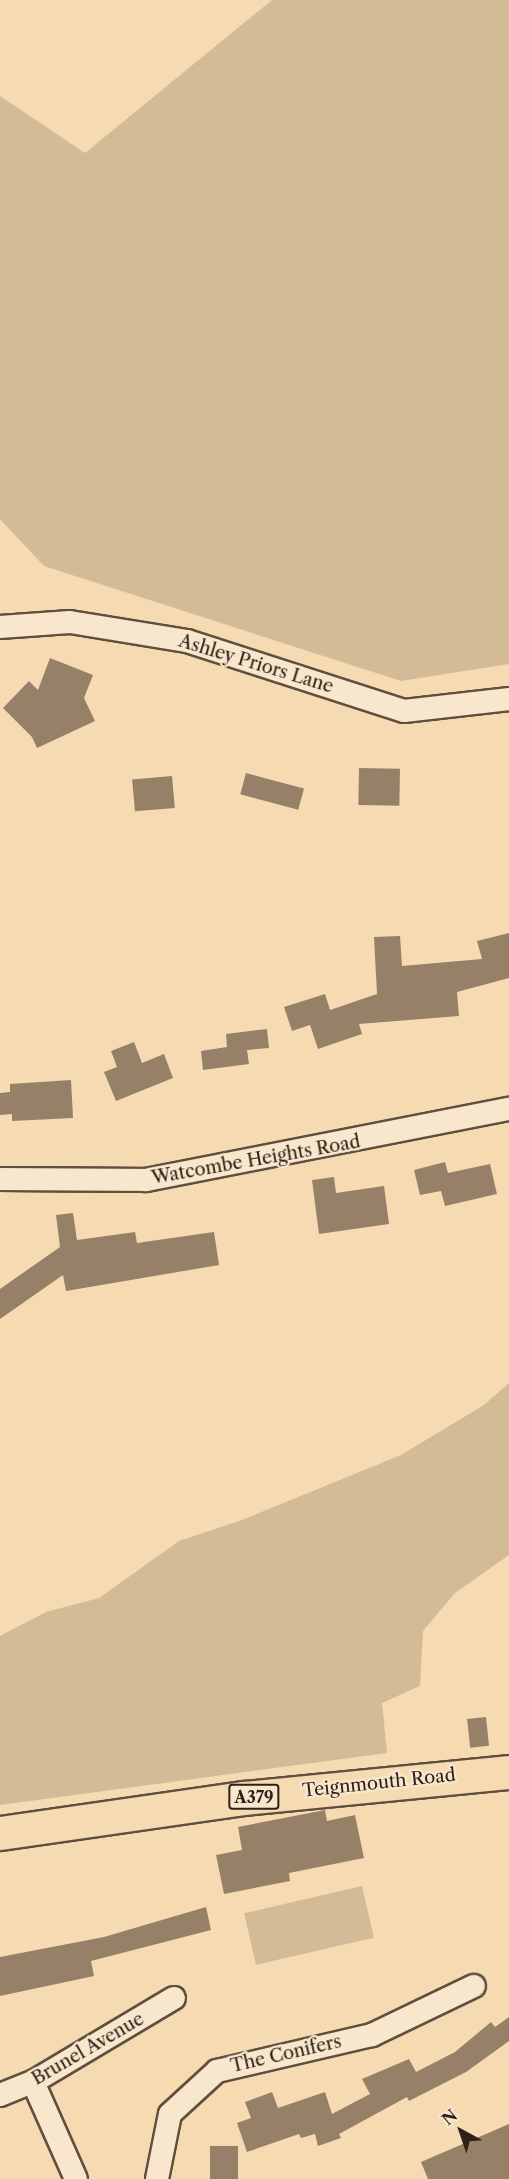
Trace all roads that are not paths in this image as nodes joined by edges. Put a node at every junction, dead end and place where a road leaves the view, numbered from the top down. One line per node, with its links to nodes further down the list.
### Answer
1 (0, 627): 2 (street, Ashley Priors Lane)
2 (509, 699)
3 (509, 1109): 4 (street, Watcombe Heights Road)
4 (0, 1179)
5 (509, 1772): 6 (main road, Teignmouth Road / A379)
6 (0, 1833)
7 (474, 1986): 12 (street, The Conifers)
8 (174, 1998): 9 (street, Brunel Avenue)
9 (33, 2082): 10 (street, Brunel Avenue); 11 (street)
10 (0, 2095)
11 (76, 2179)
12 (157, 2179)

